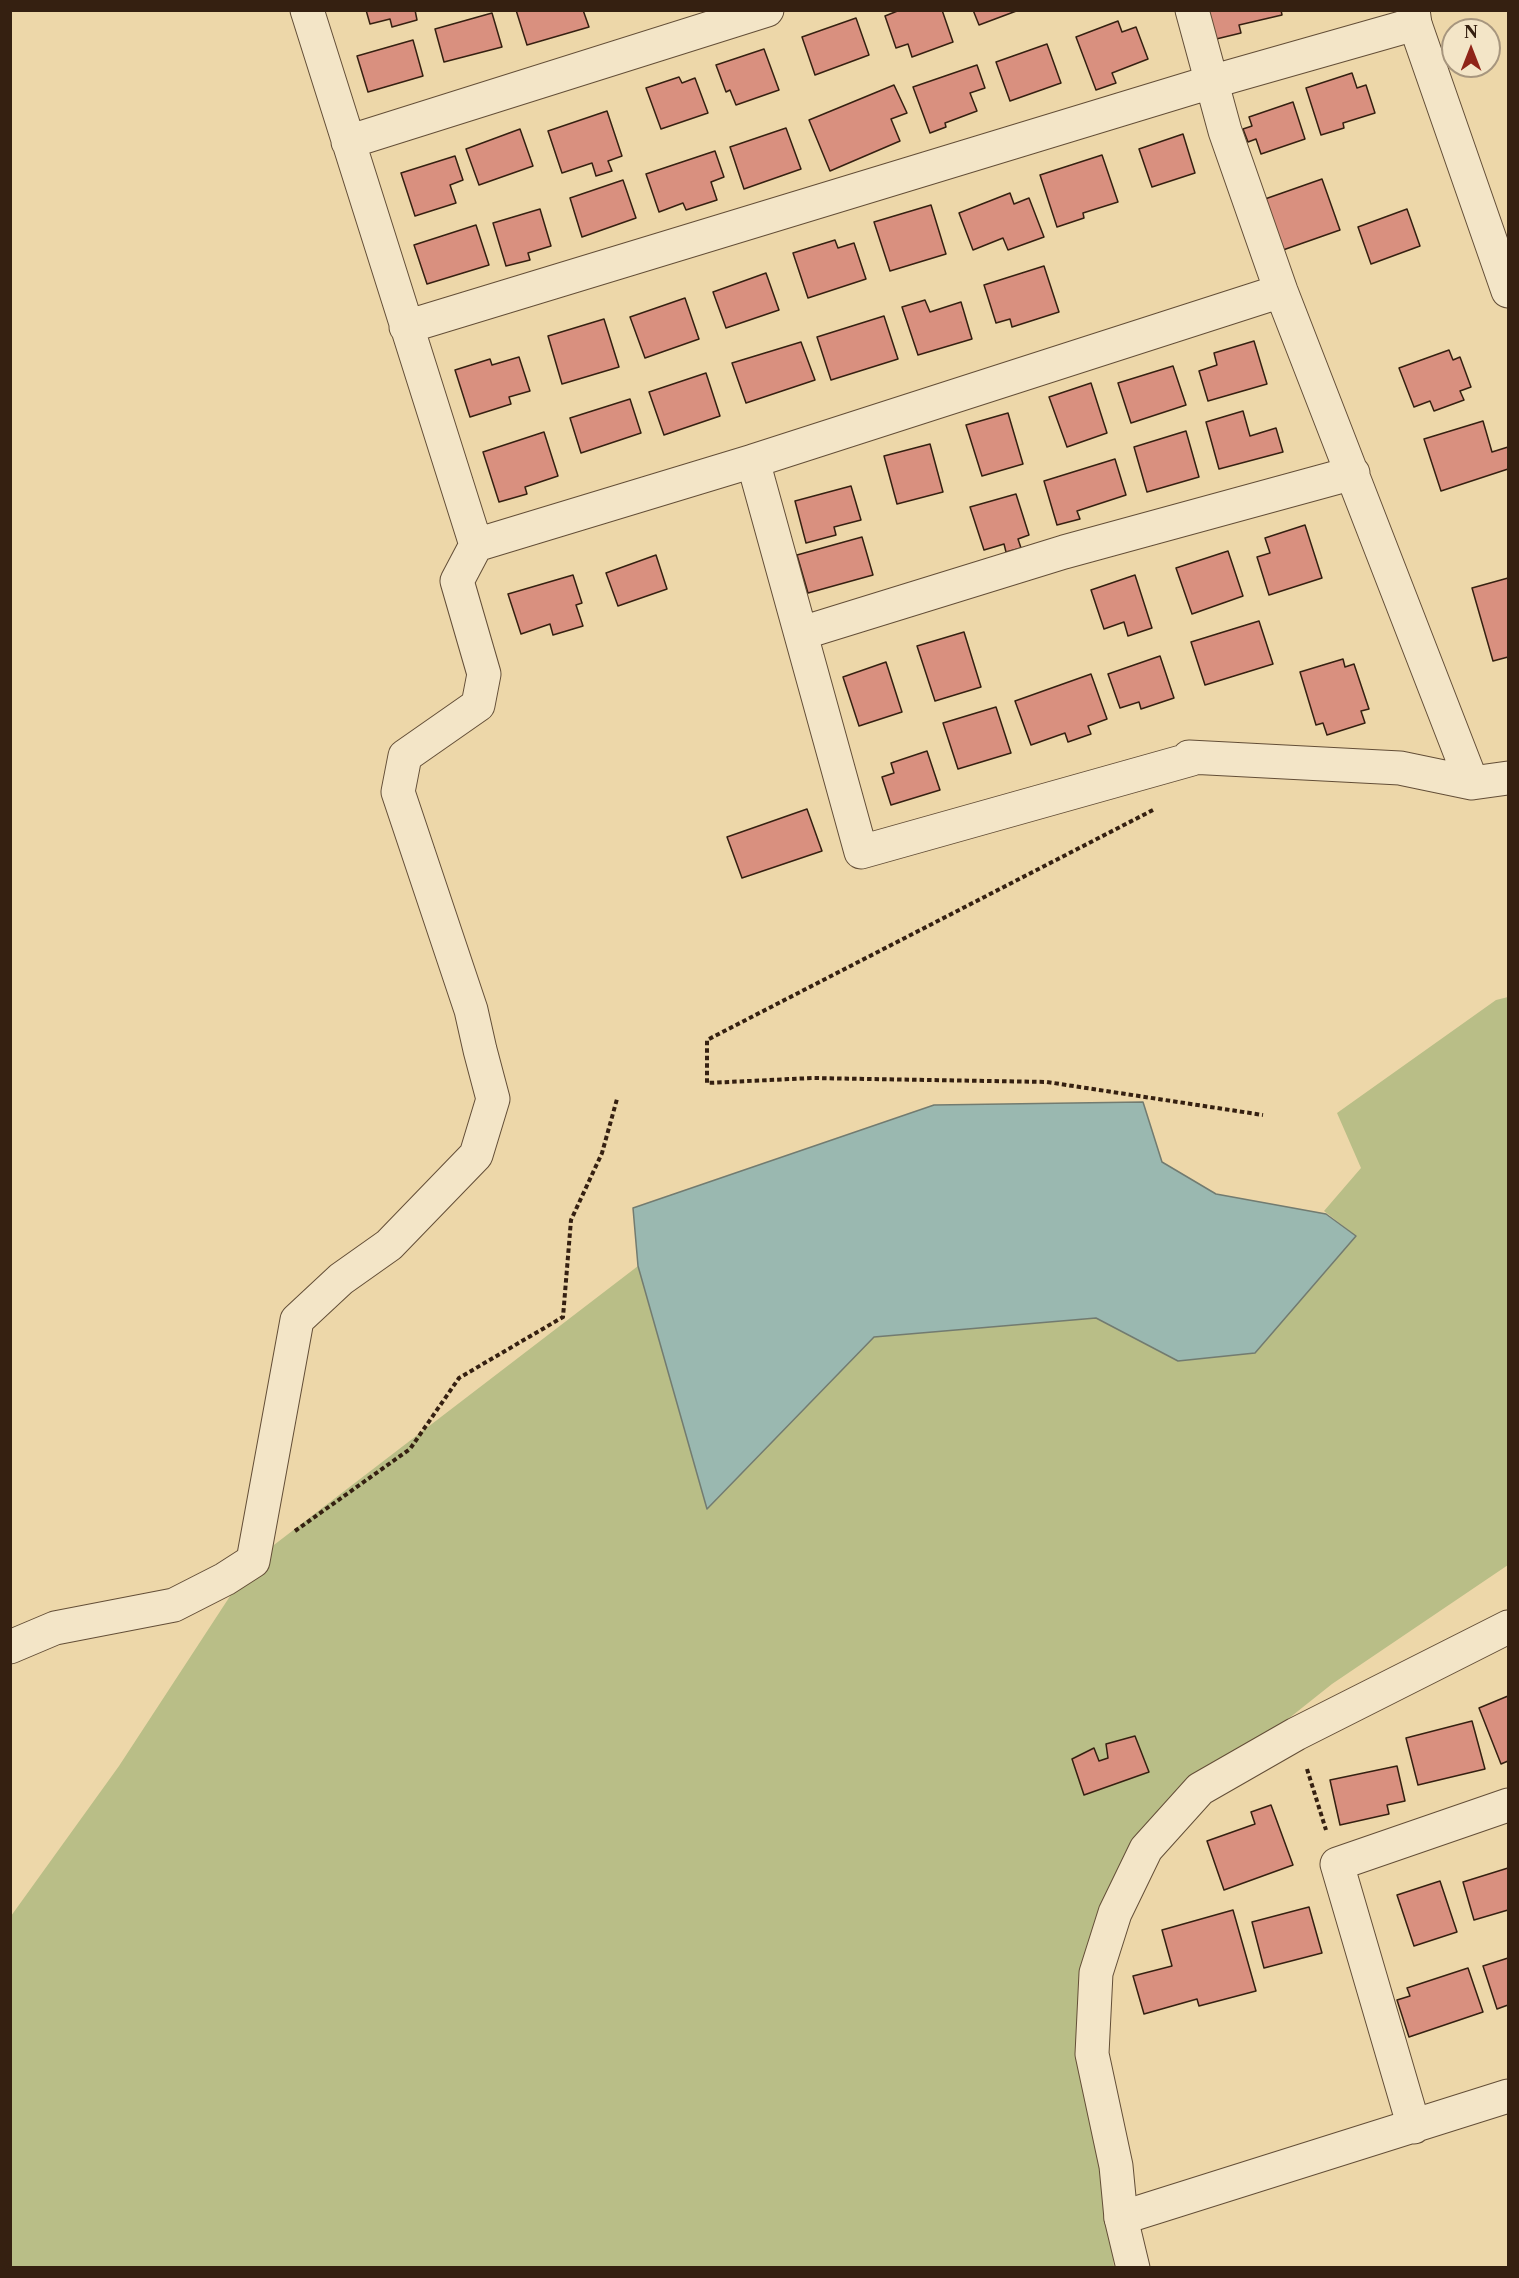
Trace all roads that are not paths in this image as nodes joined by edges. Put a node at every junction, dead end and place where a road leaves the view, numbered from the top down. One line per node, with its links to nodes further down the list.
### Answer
1 (307, 10): 6 (street)
2 (767, 10): 6 (street)
3 (1192, 10): 5 (street)
4 (1414, 17): 5 (street); 7 (street)
5 (1211, 82): 8 (street); 9 (street)
6 (348, 142): 9 (street)
7 (1505, 270)
8 (1281, 291): 10 (street); 11 (street)
9 (406, 327): 12 (street)
10 (753, 461): 12 (street); 13 (street)
11 (1353, 473): 13 (street); 15 (street)
12 (476, 545): 17 (street)
13 (802, 633): 15 (street)
14 (1509, 778): 15 (street)
15 (1472, 783)
16 (1509, 1627): 21 (street)
17 (10, 1647)
18 (1509, 1805): 20 (street)
19 (1509, 2096): 20 (street)
20 (1414, 2127): 21 (street)
21 (1121, 2218): 22 (street)
22 (1133, 2268)

